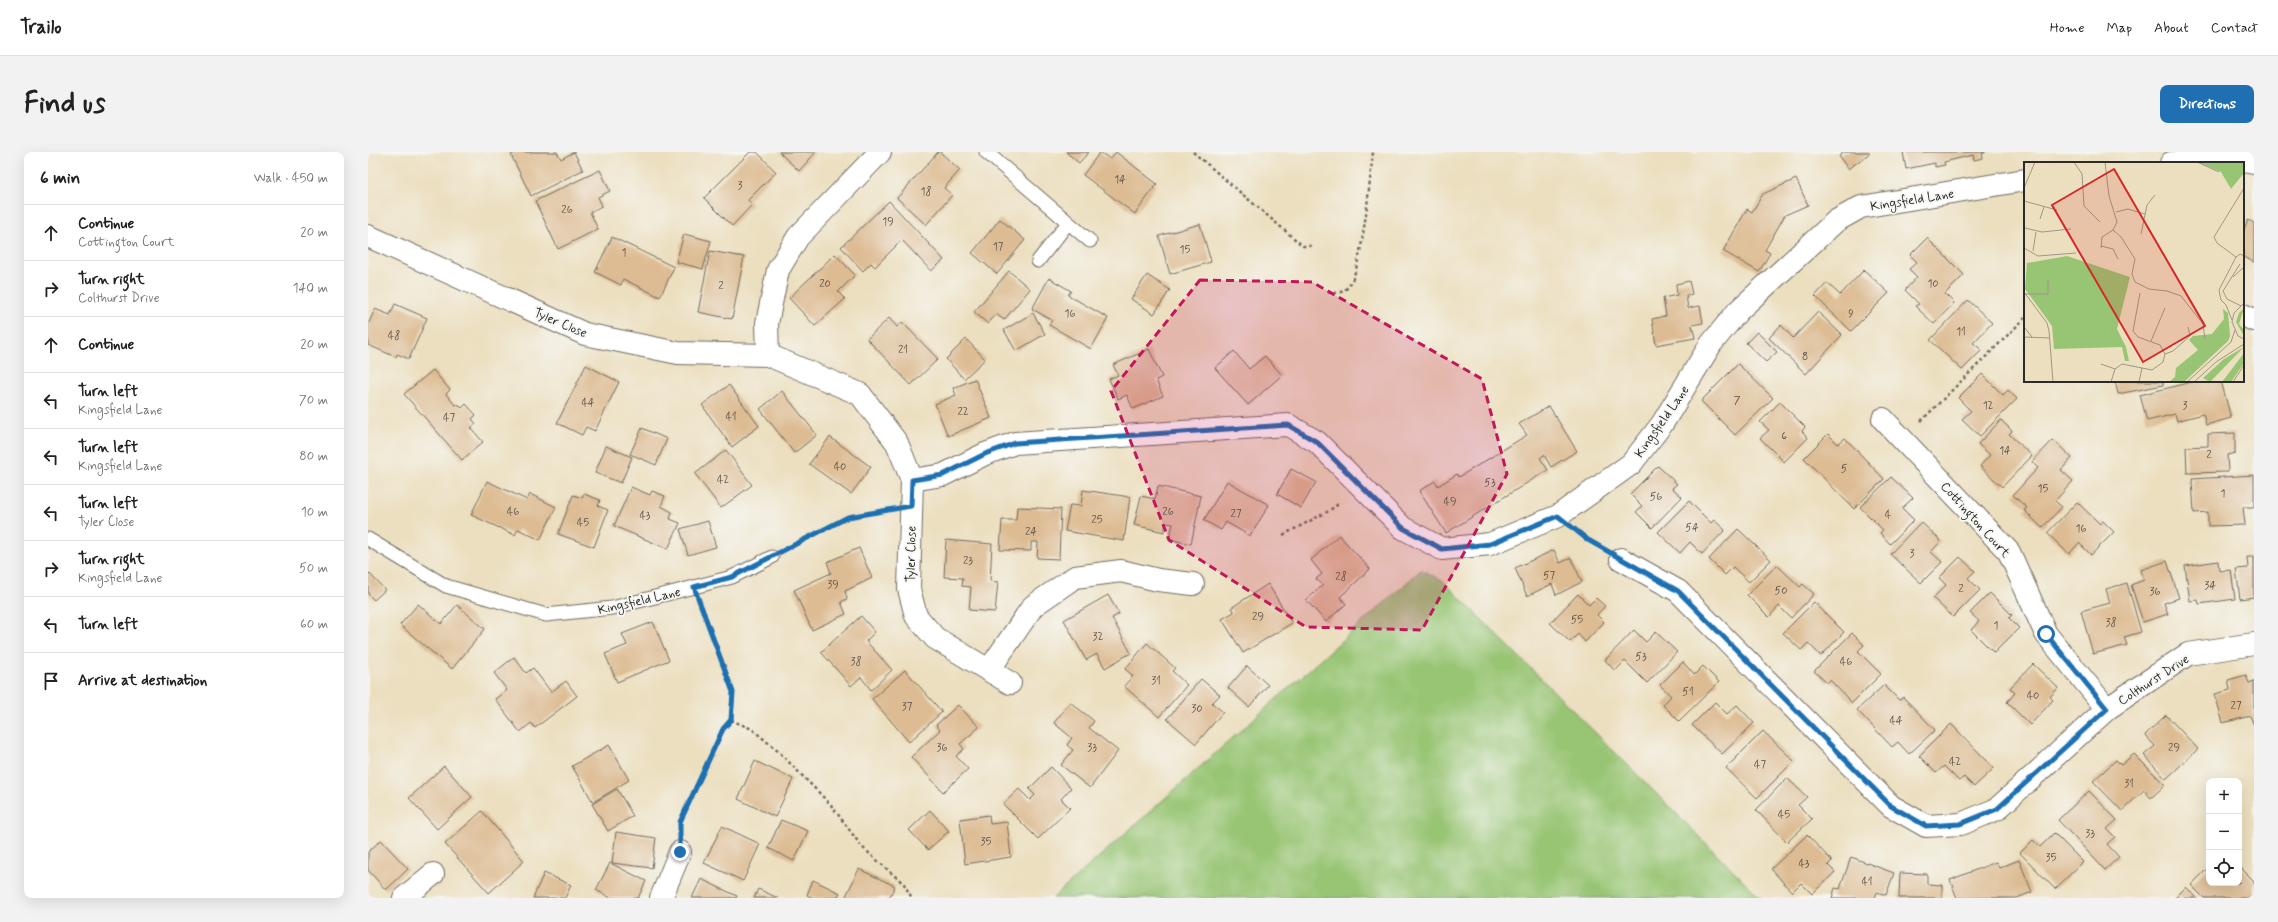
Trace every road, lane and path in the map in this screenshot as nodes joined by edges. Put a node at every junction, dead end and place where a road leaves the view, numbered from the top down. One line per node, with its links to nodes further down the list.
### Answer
1 (880, 152): 17 (street)
2 (986, 152): 8 (lane)
3 (1193, 152): 11 (path)
4 (1373, 152): 13 (path)
5 (2180, 162): 6 (street)
6 (2254, 162)
7 (2024, 180): 23 (street, Kingsfield Lane)
8 (1068, 223): 10 (lane); 12 (lane)
9 (368, 236): 17 (street, Tyler Close)
10 (1090, 242)
11 (1314, 246)
12 (1038, 261)
13 (1328, 292)
14 (2244, 315): 16 (street)
15 (2024, 319): 19 (path)
16 (2254, 320)
17 (768, 355): 20 (street, Tyler Close)
18 (1883, 419): 19 (street, Cottington Court)
19 (1902, 439): 33 (street, Cottington Court)
20 (912, 480): 21 (street, Kingsfield Lane); 22 (street, Tyler Close)
21 (1360, 486): 23 (street, Kingsfield Lane); 24 (path)
22 (911, 506): 26 (path); 31 (street, Tyler Close)
23 (1558, 516): 27 (path)
24 (1283, 535)
25 (368, 539): 29 (lane, Kingsfield Lane)
26 (772, 557): 29 (lane, Kingsfield Lane)
27 (1621, 559): 33 (street, Colthurst Drive)
28 (1193, 584): 31 (street)
29 (694, 587): 34 (path)
30 (2254, 644): 33 (street, Colthurst Drive)
31 (989, 670): 32 (street, Tyler Close)
32 (1010, 683)
33 (2107, 709)
34 (731, 720): 35 (path); 39 (path)
35 (680, 852): 38 (street)
36 (433, 874): 37 (street)
37 (404, 898)
38 (661, 898)
39 (912, 898)

